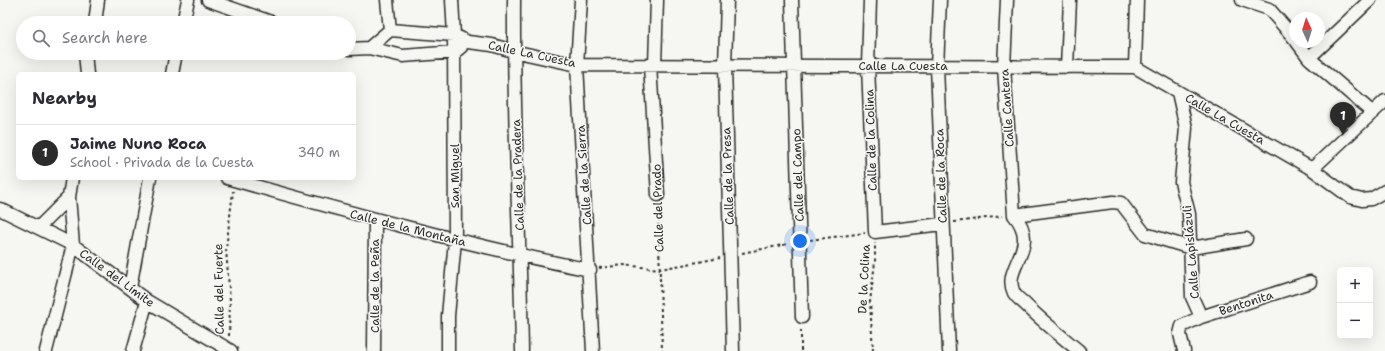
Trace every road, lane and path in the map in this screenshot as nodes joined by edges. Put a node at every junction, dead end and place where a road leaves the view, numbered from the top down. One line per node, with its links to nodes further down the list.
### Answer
1 (98, 0): 19 (street)
2 (188, 0): 20 (street)
3 (208, 0): 21 (street)
4 (387, 0): 22 (street)
5 (452, 0): 24 (street, San Miguel)
6 (514, 0): 29 (street, Calle de la Pradera)
7 (580, 0): 34 (street, Calle de la Sierra)
8 (657, 0): 35 (street, Calle del Prado)
9 (727, 0): 36 (street, Calle de la Presa)
10 (792, 0): 37 (street, Calle del Campo)
11 (870, 0): 38 (street, Calle de la Colina)
12 (940, 0): 39 (street, Calle de la Roca)
13 (1007, 0): 40 (street, Calle Cantera)
14 (1070, 0): 41 (street)
15 (1137, 0): 42 (street)
16 (1242, 0): 18 (street)
17 (1370, 0): 31 (street)
18 (1272, 5): 23 (street)
19 (95, 16)
20 (185, 16)
21 (254, 16)
22 (390, 30): 24 (street, Calle La Cuesta); 26 (street)
23 (1289, 30)
24 (454, 35): 25 (street, Calle La Cuesta); 30 (street, San Miguel)
25 (468, 42): 29 (street, Calle La Cuesta); 30 (street)
26 (369, 48): 28 (street); 30 (street)
27 (1302, 48): 31 (street)
28 (356, 49)
29 (513, 51): 34 (street, Calle La Cuesta); 66 (street, Calle de la Pradera)
30 (455, 52): 63 (street, San Miguel)
31 (1309, 58): 47 (street)
32 (85, 60): 43 (street)
33 (175, 60): 44 (street)
34 (577, 64): 35 (street, Calle La Cuesta); 67 (street, Calle de la Sierra)
35 (653, 65): 36 (street, Calle La Cuesta); 54 (street, Calle del Prado)
36 (725, 66): 37 (street, Calle La Cuesta); 81 (street, Calle de la Presa)
37 (794, 66): 38 (street, Calle La Cuesta); 71 (street, Calle del Campo)
38 (868, 66): 39 (street, Calle La Cuesta); 61 (street, Calle de la Colina)
39 (937, 66): 40 (street, Calle La Cuesta); 59 (street, Calle de la Roca)
40 (1004, 67): 41 (street, Calle La Cuesta); 57 (street, Calle Cantera)
41 (1067, 67): 42 (street, Calle La Cuesta)
42 (1135, 67): 45 (street, Calle La Cuesta)
43 (86, 72)
44 (172, 72)
45 (1178, 92): 48 (street, Calle La Cuesta); 65 (street, Calle Lapislázuli)
46 (1385, 101): 47 (street)
47 (1372, 113): 48 (street)
48 (1312, 169): 53 (street, Calle La Cuesta)
49 (72, 180): 55 (street)
50 (150, 180): 69 (street)
51 (231, 180): 73 (path, Calle del Fuerte)
52 (235, 180): 58 (street, Calle de la Montaña)
53 (1385, 191)
54 (658, 195): 80 (path, Calle del Prado)
55 (69, 197): 60 (street); 64 (street)
56 (0, 210): 60 (street, Calle del Límite)
57 (1014, 215): 59 (path); 65 (street); 85 (street)
58 (375, 220): 63 (street, Calle de la Montaña); 76 (street, Calle de la Peña)
59 (942, 224): 61 (street); 84 (street, Calle de la Roca)
60 (39, 227): 64 (street, Calle del Límite)
61 (875, 232): 83 (path, De la Colina)
62 (1246, 239): 65 (street)
63 (456, 240): 66 (street, Calle de la Montaña); 77 (street, San Miguel)
64 (73, 245): 69 (street, Calle del Límite); 74 (street)
65 (1191, 248): 72 (street, Calle Lapislázuli)
66 (521, 256): 67 (street, Calle de la Montaña); 78 (street, Calle de la Pradera)
67 (590, 270): 79 (street, Calle de la Sierra)
68 (1310, 282): 72 (street, Bentonita)
69 (130, 288): 70 (street, Calle del Límite)
70 (147, 301): 73 (street, Calle del Límite); 75 (street)
71 (802, 317): 82 (path)
72 (1201, 317): 86 (street, Bentonita)
73 (230, 350)
74 (46, 351)
75 (133, 351)
76 (374, 351)
77 (448, 351)
78 (522, 351)
79 (593, 351)
80 (662, 351)
81 (733, 351)
82 (801, 351)
83 (873, 351)
84 (949, 351)
85 (1079, 351)
86 (1184, 351)

